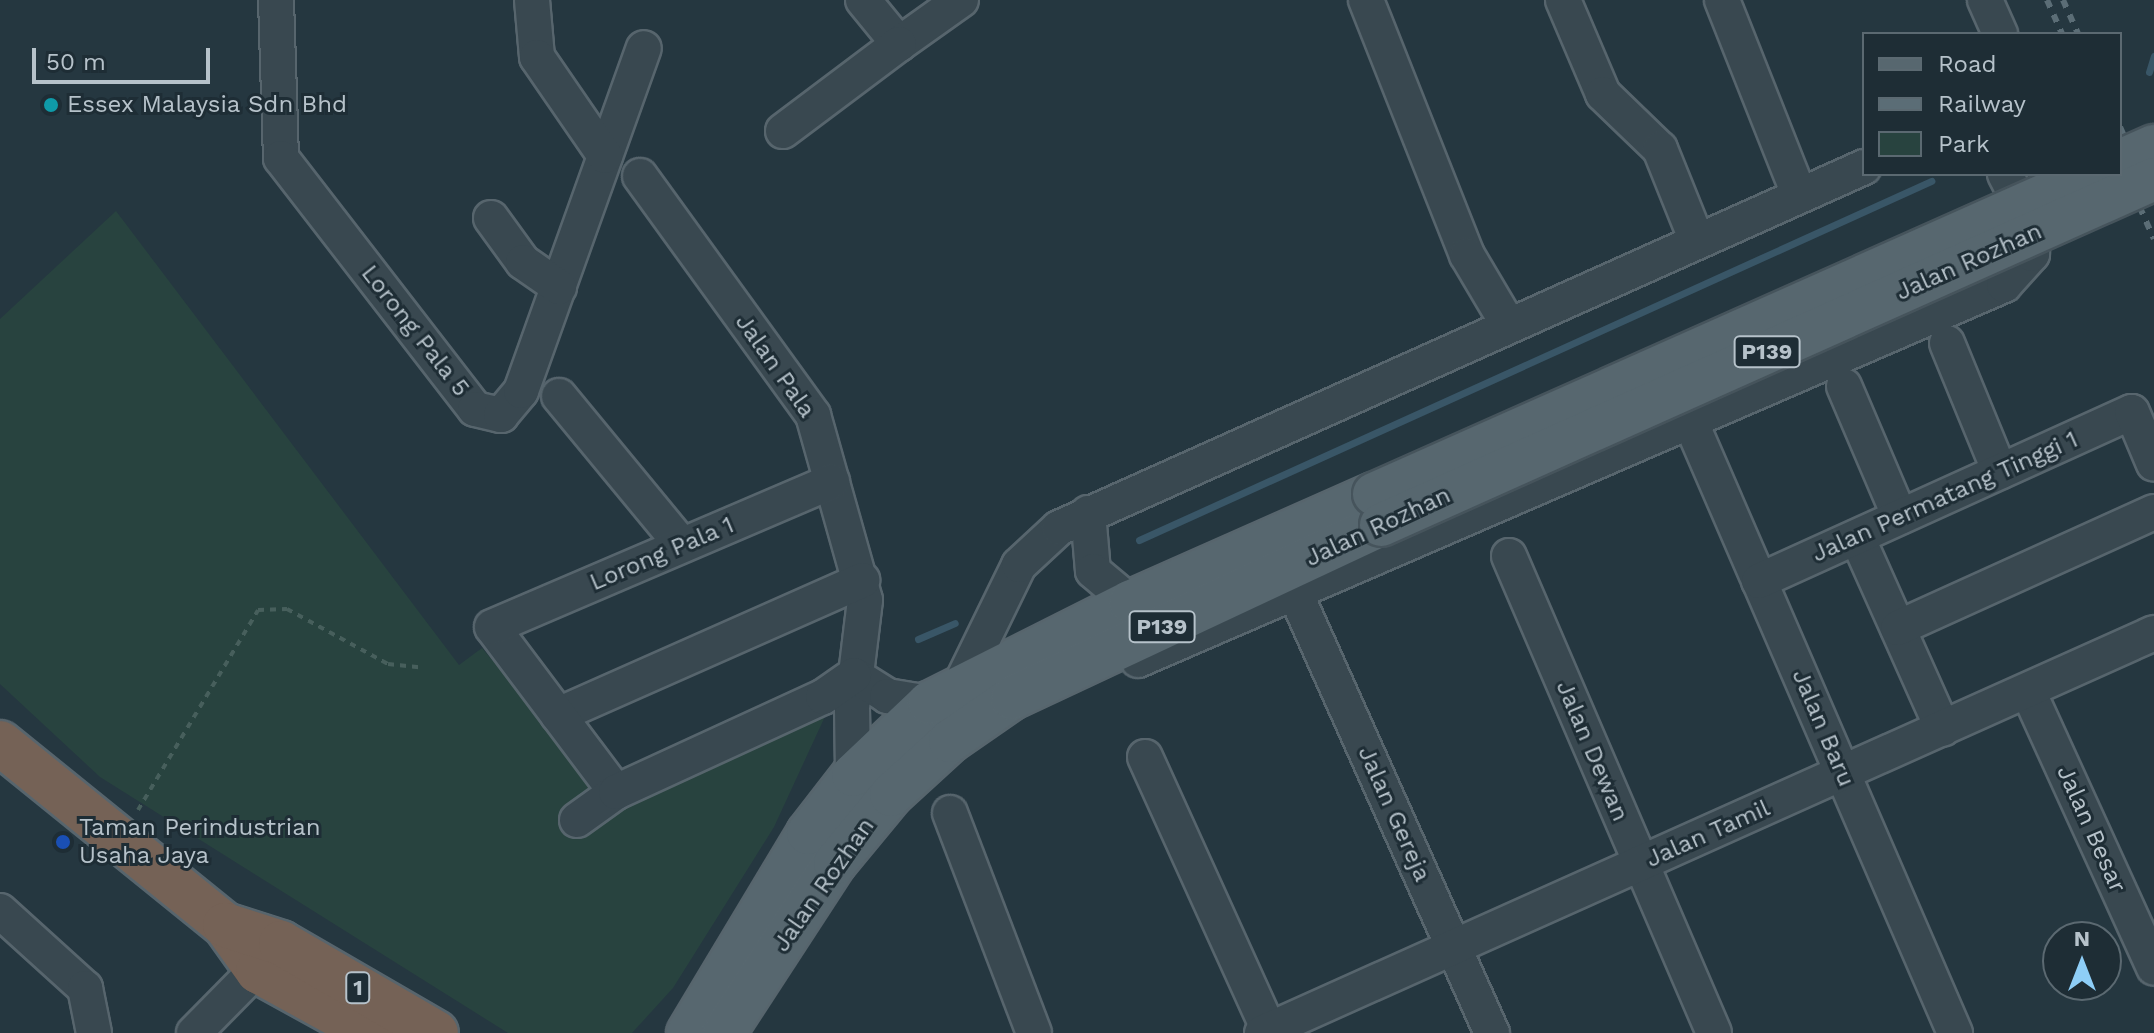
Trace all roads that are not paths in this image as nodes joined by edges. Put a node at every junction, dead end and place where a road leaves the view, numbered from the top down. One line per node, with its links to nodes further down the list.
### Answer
1 (276, 0): 26 (street, Lorong Pala 5)
2 (532, 0): 14 (street)
3 (863, 0): 10 (street)
4 (961, 0): 10 (street)
5 (1366, 0): 27 (street)
6 (1563, 0): 25 (street)
7 (1722, 0): 22 (street)
8 (1985, 0): 9 (street)
9 (1999, 32)
10 (899, 44): 12 (street)
11 (644, 48): 14 (street, Lorong Pala 5)
12 (783, 131)
13 (2154, 146): 15 (main road, bridge)
14 (605, 156): 26 (street, Lorong Pala 5)
15 (2122, 160)
16 (1862, 168): 22 (street)
17 (640, 176): 34 (street, Jalan Pala)
18 (2006, 176): 24 (street)
19 (2058, 176): 24 (street)
20 (2088, 176): 35 (main road, Jalan Rozhan / P139, bridge)
21 (2154, 179): 35 (main road, Jalan Rozhan / P139, bridge)
22 (1798, 192): 25 (street)
23 (491, 218): 26 (street)
24 (2033, 229): 31 (street)
25 (1697, 241): 27 (street)
26 (559, 287)
27 (1509, 326): 37 (street)
28 (1947, 343): 33 (street)
29 (1844, 386): 38 (street)
30 (559, 396): 40 (street)
31 (1691, 423): 43 (street, Jalan Baru); 44 (street)
32 (2154, 464): 33 (street, Jalan Permatang Tinggi 1)
33 (2000, 472): 38 (street, Jalan Permatang Tinggi 1)
34 (832, 481): 40 (street, Lorong Pala 1); 42 (street, Jalan Pala)
35 (1378, 510): 45 (main road, Jalan Rozhan / P139); 53 (main road, Jalan Rozhan / P139)
36 (2154, 512): 46 (street)
37 (1088, 513): 45 (street); 50 (street)
38 (1900, 517): 39 (street, Jalan Permatang Tinggi 1)
39 (1857, 537): 43 (street, Jalan Permatang Tinggi 1); 46 (street)
40 (682, 545): 51 (street, Lorong Pala 1)
41 (1509, 556): 61 (street, Jalan Dewan)
42 (862, 580): 48 (street, Jalan Pala); 51 (street)
43 (1759, 581): 56 (street, Jalan Baru)
44 (1296, 595): 53 (street); 63 (street, Jalan Gereja)
45 (1130, 602): 50 (main road, Jalan Rozhan / P139)
46 (1898, 628): 52 (street)
47 (2154, 633): 49 (street, Jalan Tamil)
48 (854, 675): 50 (street); 57 (street, Jalan Pala); 58 (street)
49 (2028, 691): 52 (street, Jalan Tamil); 65 (street, Jalan Besar)
50 (946, 693): 57 (main road, Jalan Rozhan / P139)
51 (558, 715): 58 (street)
52 (1943, 729): 56 (street, Jalan Tamil)
53 (950, 741): 72 (main road, Jalan Rozhan / P139)
54 (0, 743): 64 (highway, 1)
55 (1145, 757): 67 (street)
56 (1843, 774): 61 (street, Jalan Tamil); 76 (street, Jalan Baru)
57 (853, 775): 71 (main road, Jalan Rozhan / P139)
58 (616, 792): 60 (street)
59 (950, 813): 73 (street)
60 (577, 820)
61 (1641, 864): 63 (street, Jalan Tamil); 75 (street, Jalan Dewan)
62 (0, 911): 66 (street)
63 (1454, 947): 67 (street, Jalan Tamil); 74 (street, Jalan Gereja)
64 (270, 957): 68 (street); 69 (highway, 1); 70 (highway, 1)
65 (2154, 968)
66 (90, 1032)
67 (1266, 1032)
68 (194, 1033)
69 (371, 1033)
70 (436, 1033)
71 (688, 1033)
72 (724, 1033)
73 (1034, 1033)
74 (1492, 1033)
75 (1714, 1033)
76 (1955, 1033)

